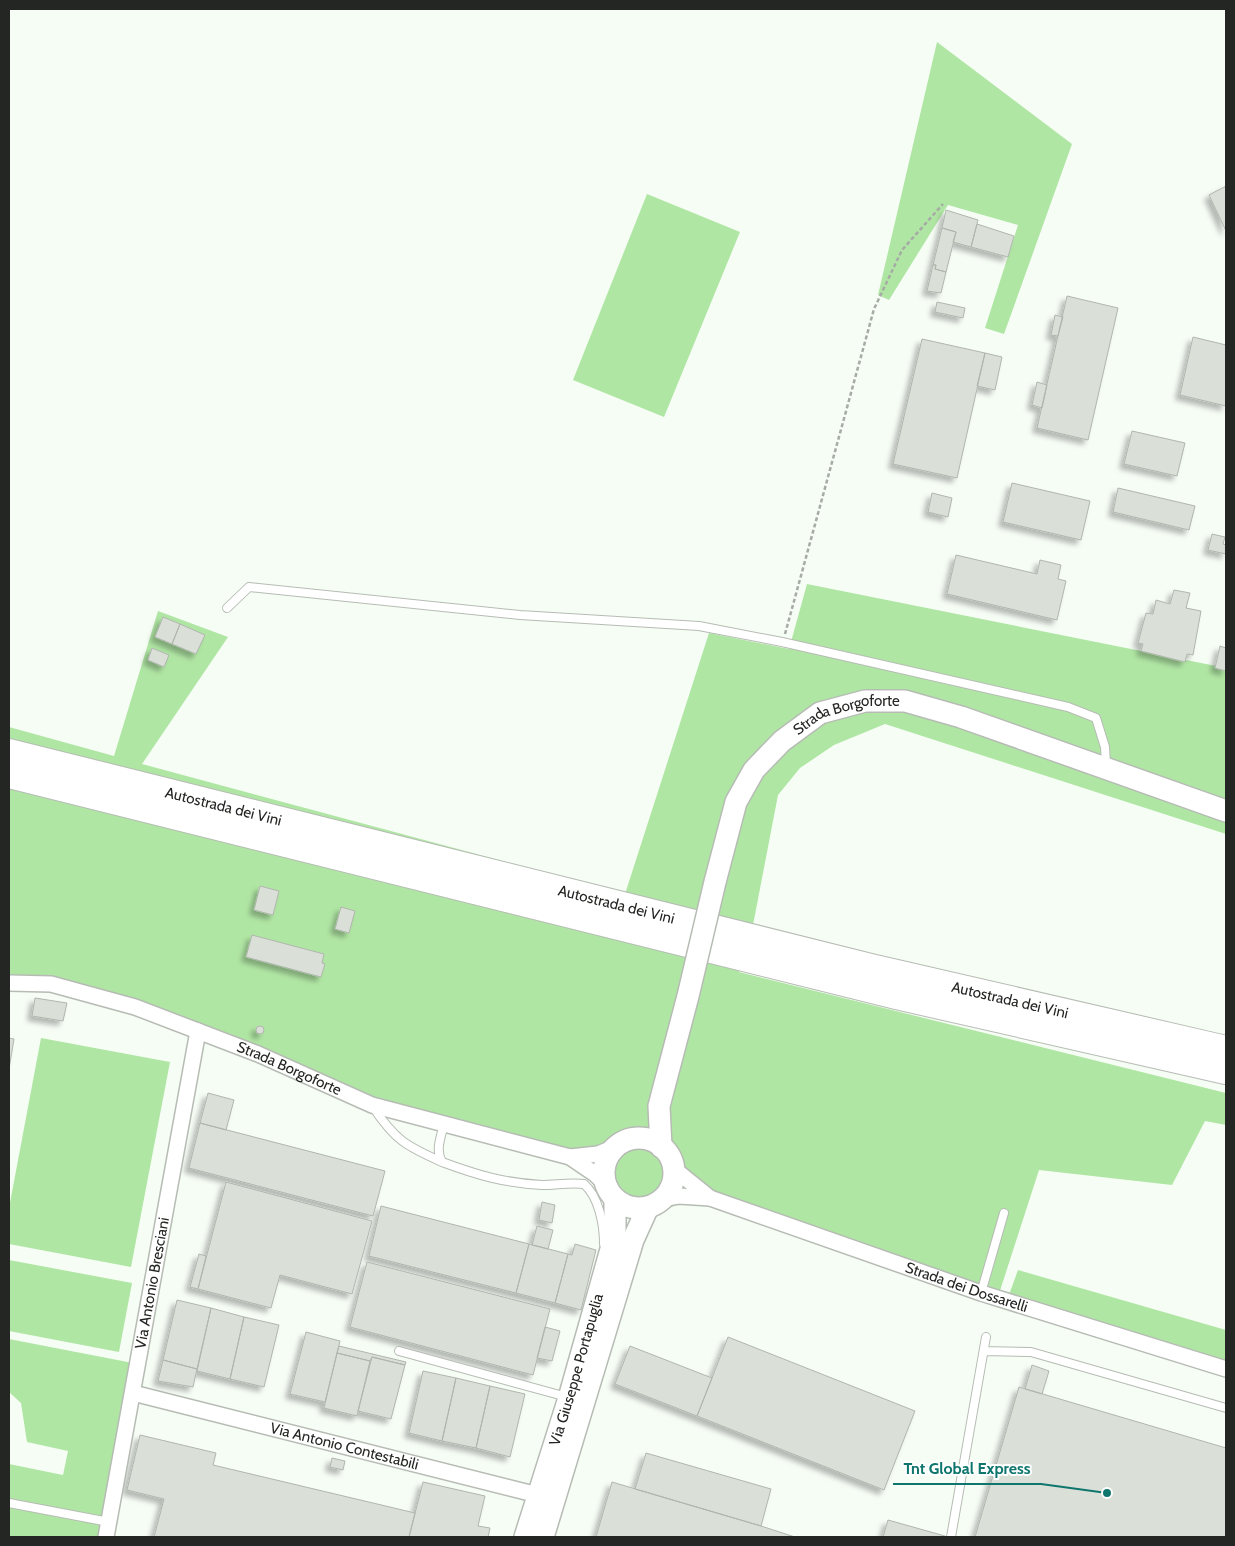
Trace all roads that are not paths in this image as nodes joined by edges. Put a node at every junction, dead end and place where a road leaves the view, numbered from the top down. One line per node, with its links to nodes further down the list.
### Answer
1 (227, 608): 3 (lane)
2 (9, 753): 9 (highway, Autostrada dei Vini)
3 (1106, 767): 5 (main road, Strada Borgoforte); 13 (main road, Strada Borgoforte, bridge)
4 (9, 774): 8 (highway, Autostrada dei Vini)
5 (1226, 811)
6 (9, 983): 7 (street, Strada Borgoforte)
7 (198, 1031): 12 (street, Strada Borgoforte); 31 (street, Via Antonio Bresciani)
8 (1061, 1034): 10 (highway, Autostrada dei Vini); 11 (highway)
9 (1226, 1050)
10 (1226, 1070)
11 (1226, 1083)
12 (372, 1105): 14 (street, Strada Borgoforte); 19 (lane)
13 (659, 1106): 15 (main road); 16 (main road)
14 (444, 1124): 18 (street, Strada Borgoforte); 19 (lane)
15 (634, 1139): 16 (main road); 17 (main road)
16 (662, 1147): 20 (main road)
17 (615, 1148): 18 (street, Strada Borgoforte); 21 (main road)
18 (570, 1157): 21 (street, Strada Borgoforte)
19 (442, 1162): 25 (lane)
20 (673, 1168): 22 (street, Strada dei Dossarelli); 23 (main road)
21 (610, 1192): 23 (main road); 25 (main road, Via Giuseppe Portapuglia)
22 (710, 1198): 23 (street, Strada dei Dossarelli); 26 (street, Strada dei Dossarelli)
23 (655, 1203): 32 (main road, Via Giuseppe Portapuglia)
24 (1004, 1213): 26 (lane)
25 (605, 1270): 32 (main road, Via Giuseppe Portapuglia)
26 (981, 1293): 30 (street, Strada dei Dossarelli)
27 (986, 1337): 29 (lane)
28 (399, 1351): 32 (lane)
29 (984, 1351): 33 (lane); 39 (lane)
30 (1226, 1369)
31 (134, 1393): 34 (street, Via Antonio Contestabili); 36 (street, Via Antonio Bresciani)
32 (576, 1400): 34 (main road, Via Giuseppe Portapuglia)
33 (1226, 1408)
34 (546, 1498): 37 (main road, Via Giuseppe Portapuglia); 38 (main road, Via Giuseppe Portapuglia)
35 (9, 1503): 36 (lane)
36 (108, 1530)
37 (526, 1537)
38 (543, 1537)
39 (951, 1537)

